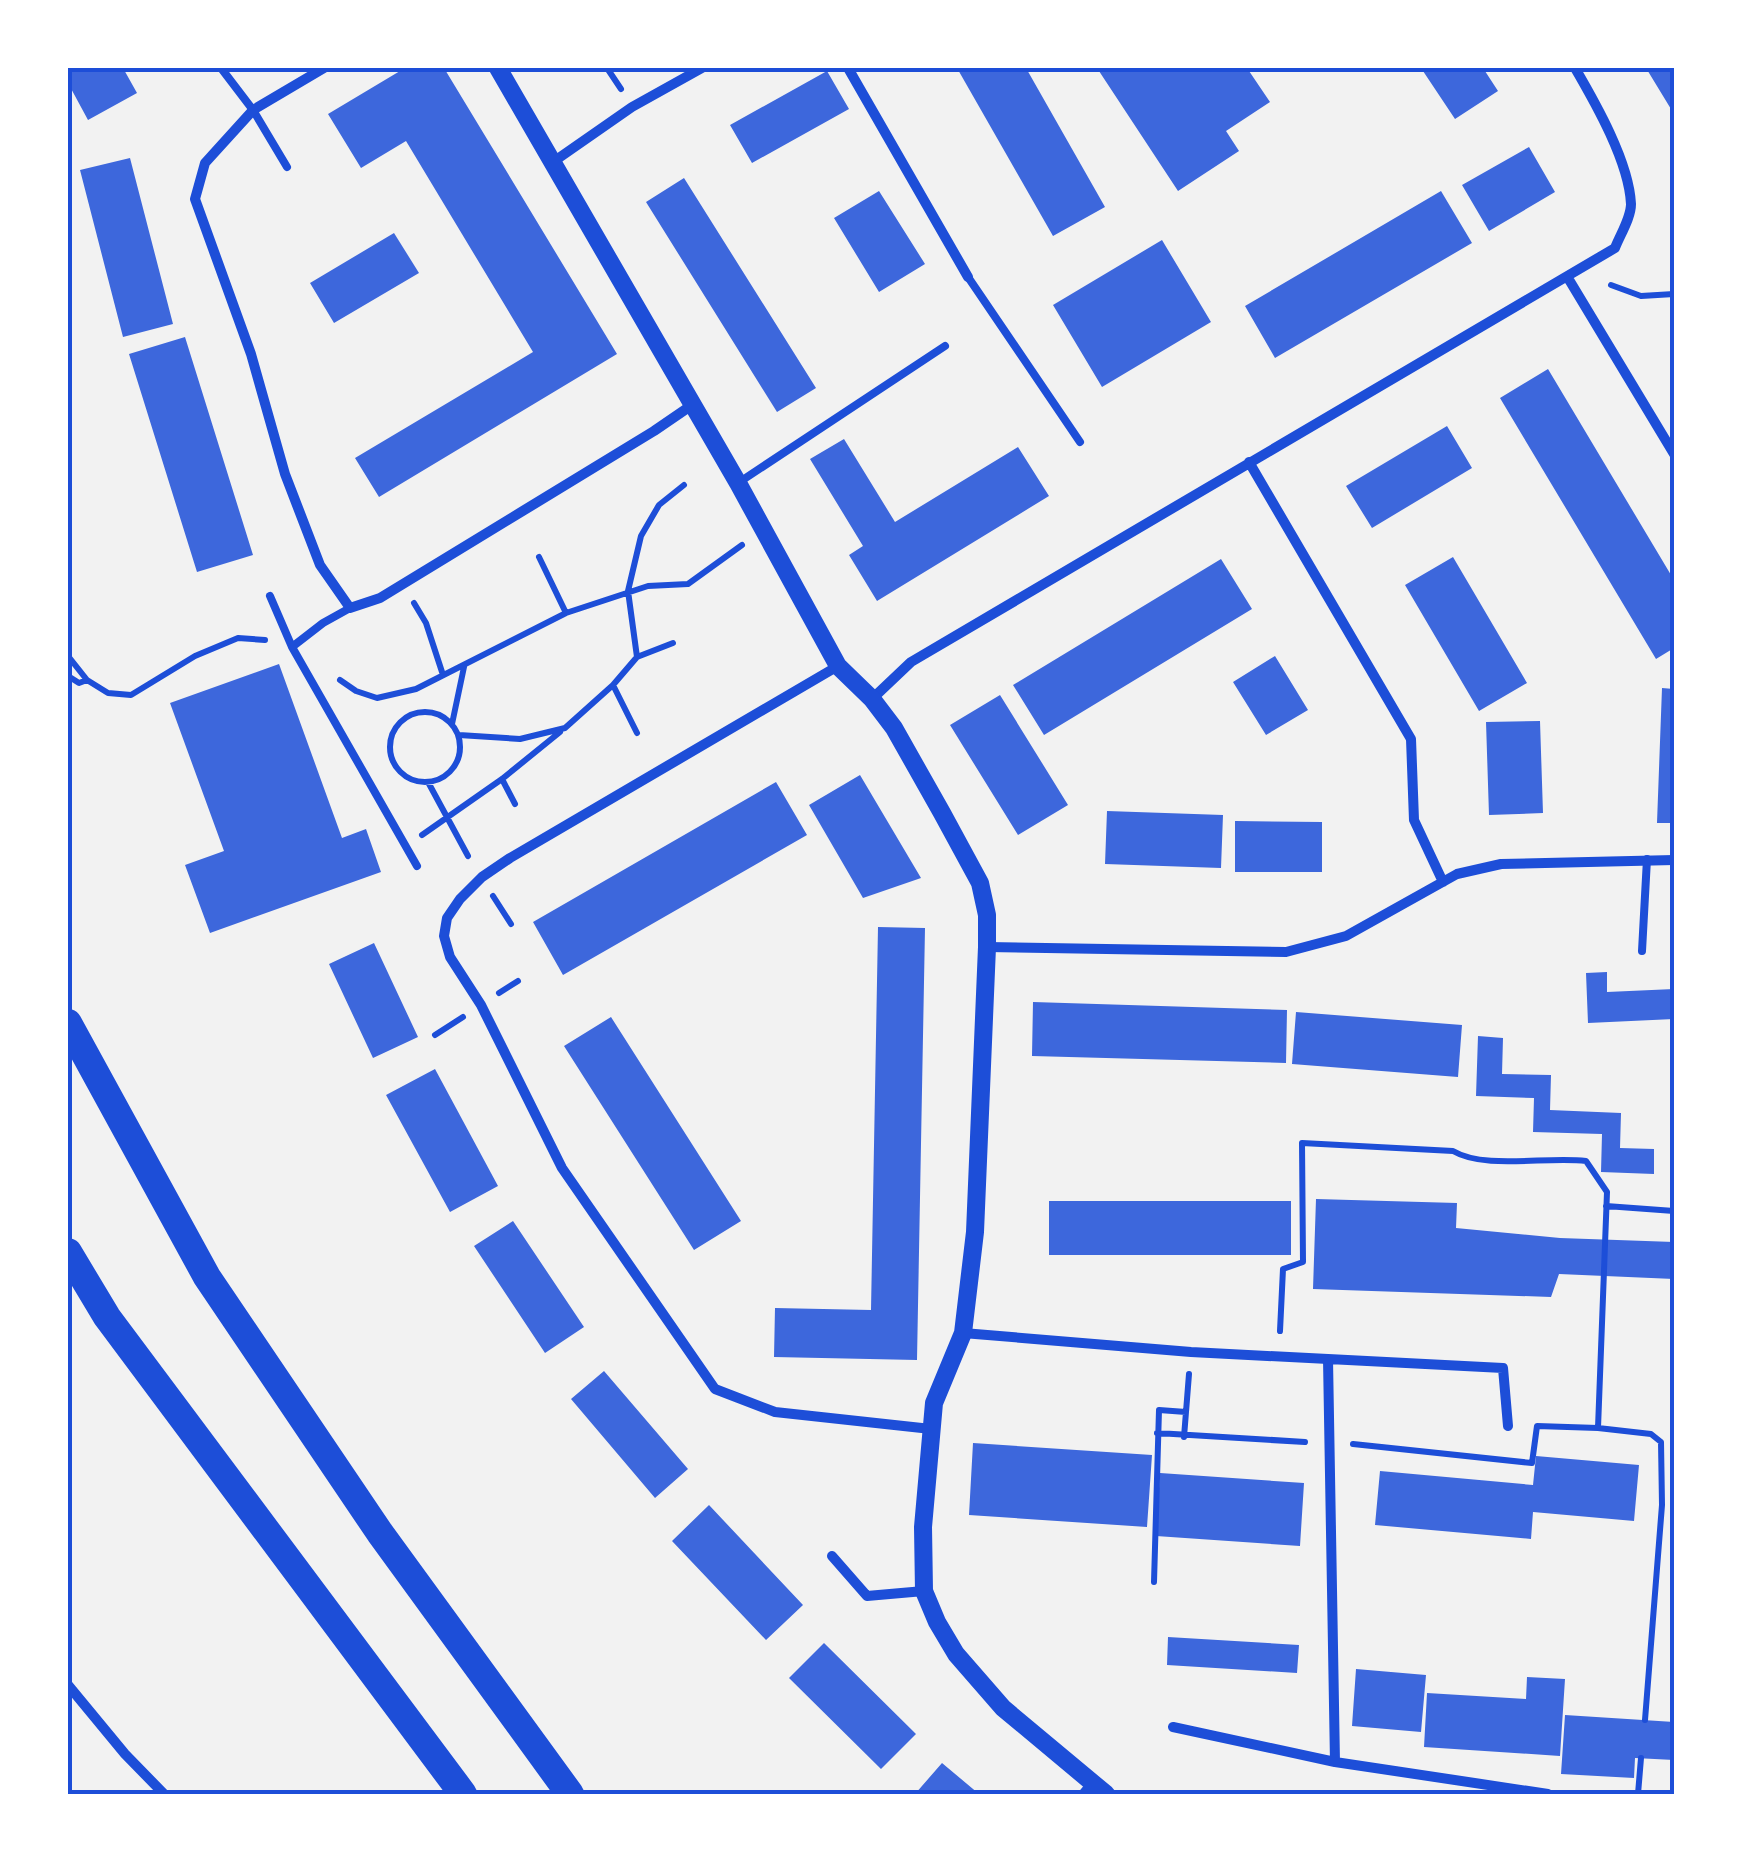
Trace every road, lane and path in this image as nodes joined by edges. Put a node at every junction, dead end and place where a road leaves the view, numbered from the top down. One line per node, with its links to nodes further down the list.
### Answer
1 (221, 68): 7 (lane)
2 (324, 68): 7 (street)
3 (498, 68): 8 (street)
4 (702, 68): 8 (street)
5 (848, 68): 10 (street)
6 (1575, 68): 11 (street)
7 (252, 110): 9 (lane); 26 (street)
8 (553, 162): 15 (street)
9 (286, 166)
10 (968, 277): 16 (lane)
11 (1568, 278): 17 (street); 18 (street)
12 (1611, 284): 13 (path)
13 (1674, 294)
14 (945, 346): 19 (lane)
15 (692, 405): 19 (street); 23 (street)
16 (1080, 442)
17 (1674, 454)
18 (1249, 462): 38 (street); 52 (street)
19 (738, 483): 21 (street)
20 (684, 485): 24 (path)
21 (763, 530): 24 (path); 33 (street)
22 (539, 557): 27 (path)
23 (403, 584): 26 (street); 34 (path)
24 (628, 591): 27 (path); 31 (path)
25 (270, 596): 29 (lane)
26 (350, 608): 29 (lane)
27 (566, 613): 32 (path)
28 (673, 642): 31 (path)
29 (292, 647): 34 (path); 36 (path); 48 (lane)
30 (68, 656): 36 (path)
31 (637, 657): 37 (path)
32 (464, 666): 34 (path); 39 (path)
33 (838, 666): 38 (street); 66 (street)
34 (443, 675)
35 (68, 676): 36 (path)
36 (87, 680)
37 (614, 685): 40 (path); 41 (path)
38 (872, 699): 53 (street)
39 (452, 724): 42 (path); 44 (path)
40 (565, 728): 42 (path); 43 (path)
41 (637, 733)
42 (458, 734): 44 (path)
43 (502, 780): 45 (path); 46 (path)
44 (428, 782): 46 (path)
45 (515, 804)
46 (446, 818): 47 (path); 48 (path)
47 (456, 835)
48 (406, 848): 51 (lane)
49 (1647, 859): 50 (street); 52 (street); 54 (lane)
50 (1674, 860)
51 (417, 866)
52 (1442, 882): 53 (street)
53 (987, 948): 59 (street)
54 (1642, 951)
55 (68, 1023): 81 (highway)
56 (1606, 1206): 57 (path); 61 (path); 65 (path)
57 (1674, 1211)
58 (68, 1252): 80 (highway)
59 (964, 1333): 60 (street); 66 (street)
60 (1191, 1352): 61 (street); 63 (path)
61 (1278, 1356): 62 (street)
62 (1328, 1360): 64 (street); 69 (street)
63 (1186, 1412): 67 (path); 68 (path)
64 (1508, 1426)
65 (1598, 1428): 69 (path); 74 (path)
66 (931, 1429): 72 (street)
67 (1156, 1433): 68 (path); 71 (path)
68 (1184, 1437): 69 (path)
69 (1329, 1443): 77 (street)
70 (832, 1556): 72 (street)
71 (1154, 1582)
72 (924, 1591): 78 (street)
73 (68, 1685): 79 (street)
74 (1645, 1720)
75 (1173, 1728): 77 (street)
76 (1640, 1758): 83 (path)
77 (1336, 1762): 82 (street)
78 (1093, 1790)
79 (164, 1794)
80 (463, 1794)
81 (570, 1794)
82 (1548, 1794)
83 (1638, 1794)

